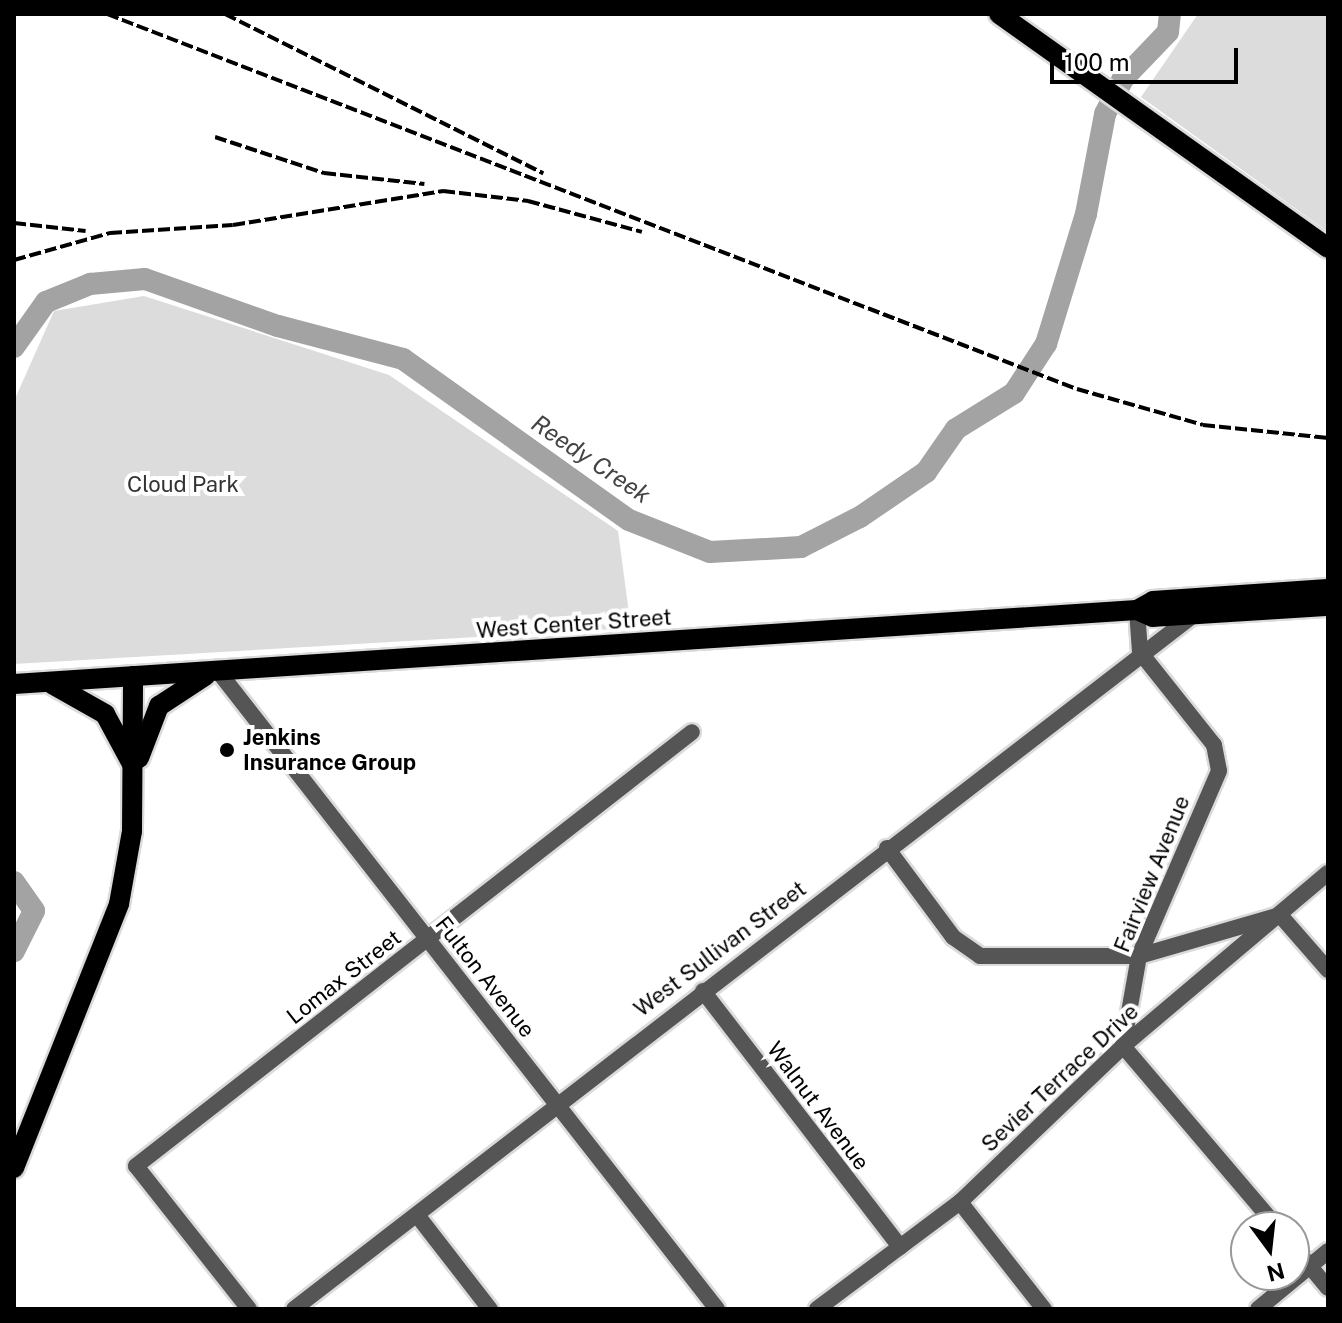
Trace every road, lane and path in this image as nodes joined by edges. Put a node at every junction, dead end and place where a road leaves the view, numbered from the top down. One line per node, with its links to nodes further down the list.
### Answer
1 (999, 14): 2 (main road)
2 (1328, 248)
3 (1328, 589): 5 (main road, West Center Street)
4 (1328, 606): 6 (main road, West Center Street)
5 (1137, 610): 6 (main road, West Center Street); 7 (street); 8 (main road, West Center Street)
6 (1195, 614): 7 (street, West Sullivan Street)
7 (1140, 652): 14 (street, West Sullivan Street); 18 (street, Fairview Avenue)
8 (218, 671): 9 (main road, West Center Street); 13 (main road); 17 (street, Fulton Avenue)
9 (133, 676): 10 (main road, West Center Street); 13 (main road)
10 (45, 681): 11 (main road, West Center Street); 13 (main road)
11 (14, 684)
12 (692, 732): 17 (street, Lomax Street)
13 (134, 769): 23 (main road)
14 (887, 848): 18 (street); 20 (street, West Sullivan Street)
15 (1328, 873): 16 (street, Sevier Terrace Drive)
16 (1280, 915): 18 (street); 19 (street); 21 (street, Sevier Terrace Drive)
17 (429, 939): 22 (street, Fulton Avenue); 32 (street, Lomax Street)
18 (1139, 956): 21 (street, Fairview Avenue)
19 (1328, 970)
20 (703, 991): 22 (street, West Sullivan Street); 27 (street, Walnut Avenue)
21 (1123, 1046): 24 (street, Sevier Terrace Drive); 25 (street)
22 (555, 1103): 26 (street, West Sullivan Street); 35 (street, Fulton Avenue)
23 (14, 1168)
24 (960, 1202): 27 (street, Sevier Terrace Drive); 37 (street)
25 (1263, 1211)
26 (417, 1215): 33 (street, West Sullivan Street); 34 (street)
27 (900, 1247): 36 (street, Sevier Terrace Drive)
28 (1328, 1251): 29 (street)
29 (1310, 1266): 30 (street)
30 (1328, 1288)
31 (1280, 1291): 38 (street)
32 (249, 1309)
33 (294, 1309)
34 (490, 1309)
35 (717, 1309)
36 (817, 1309)
37 (1044, 1309)
38 (1258, 1309)

